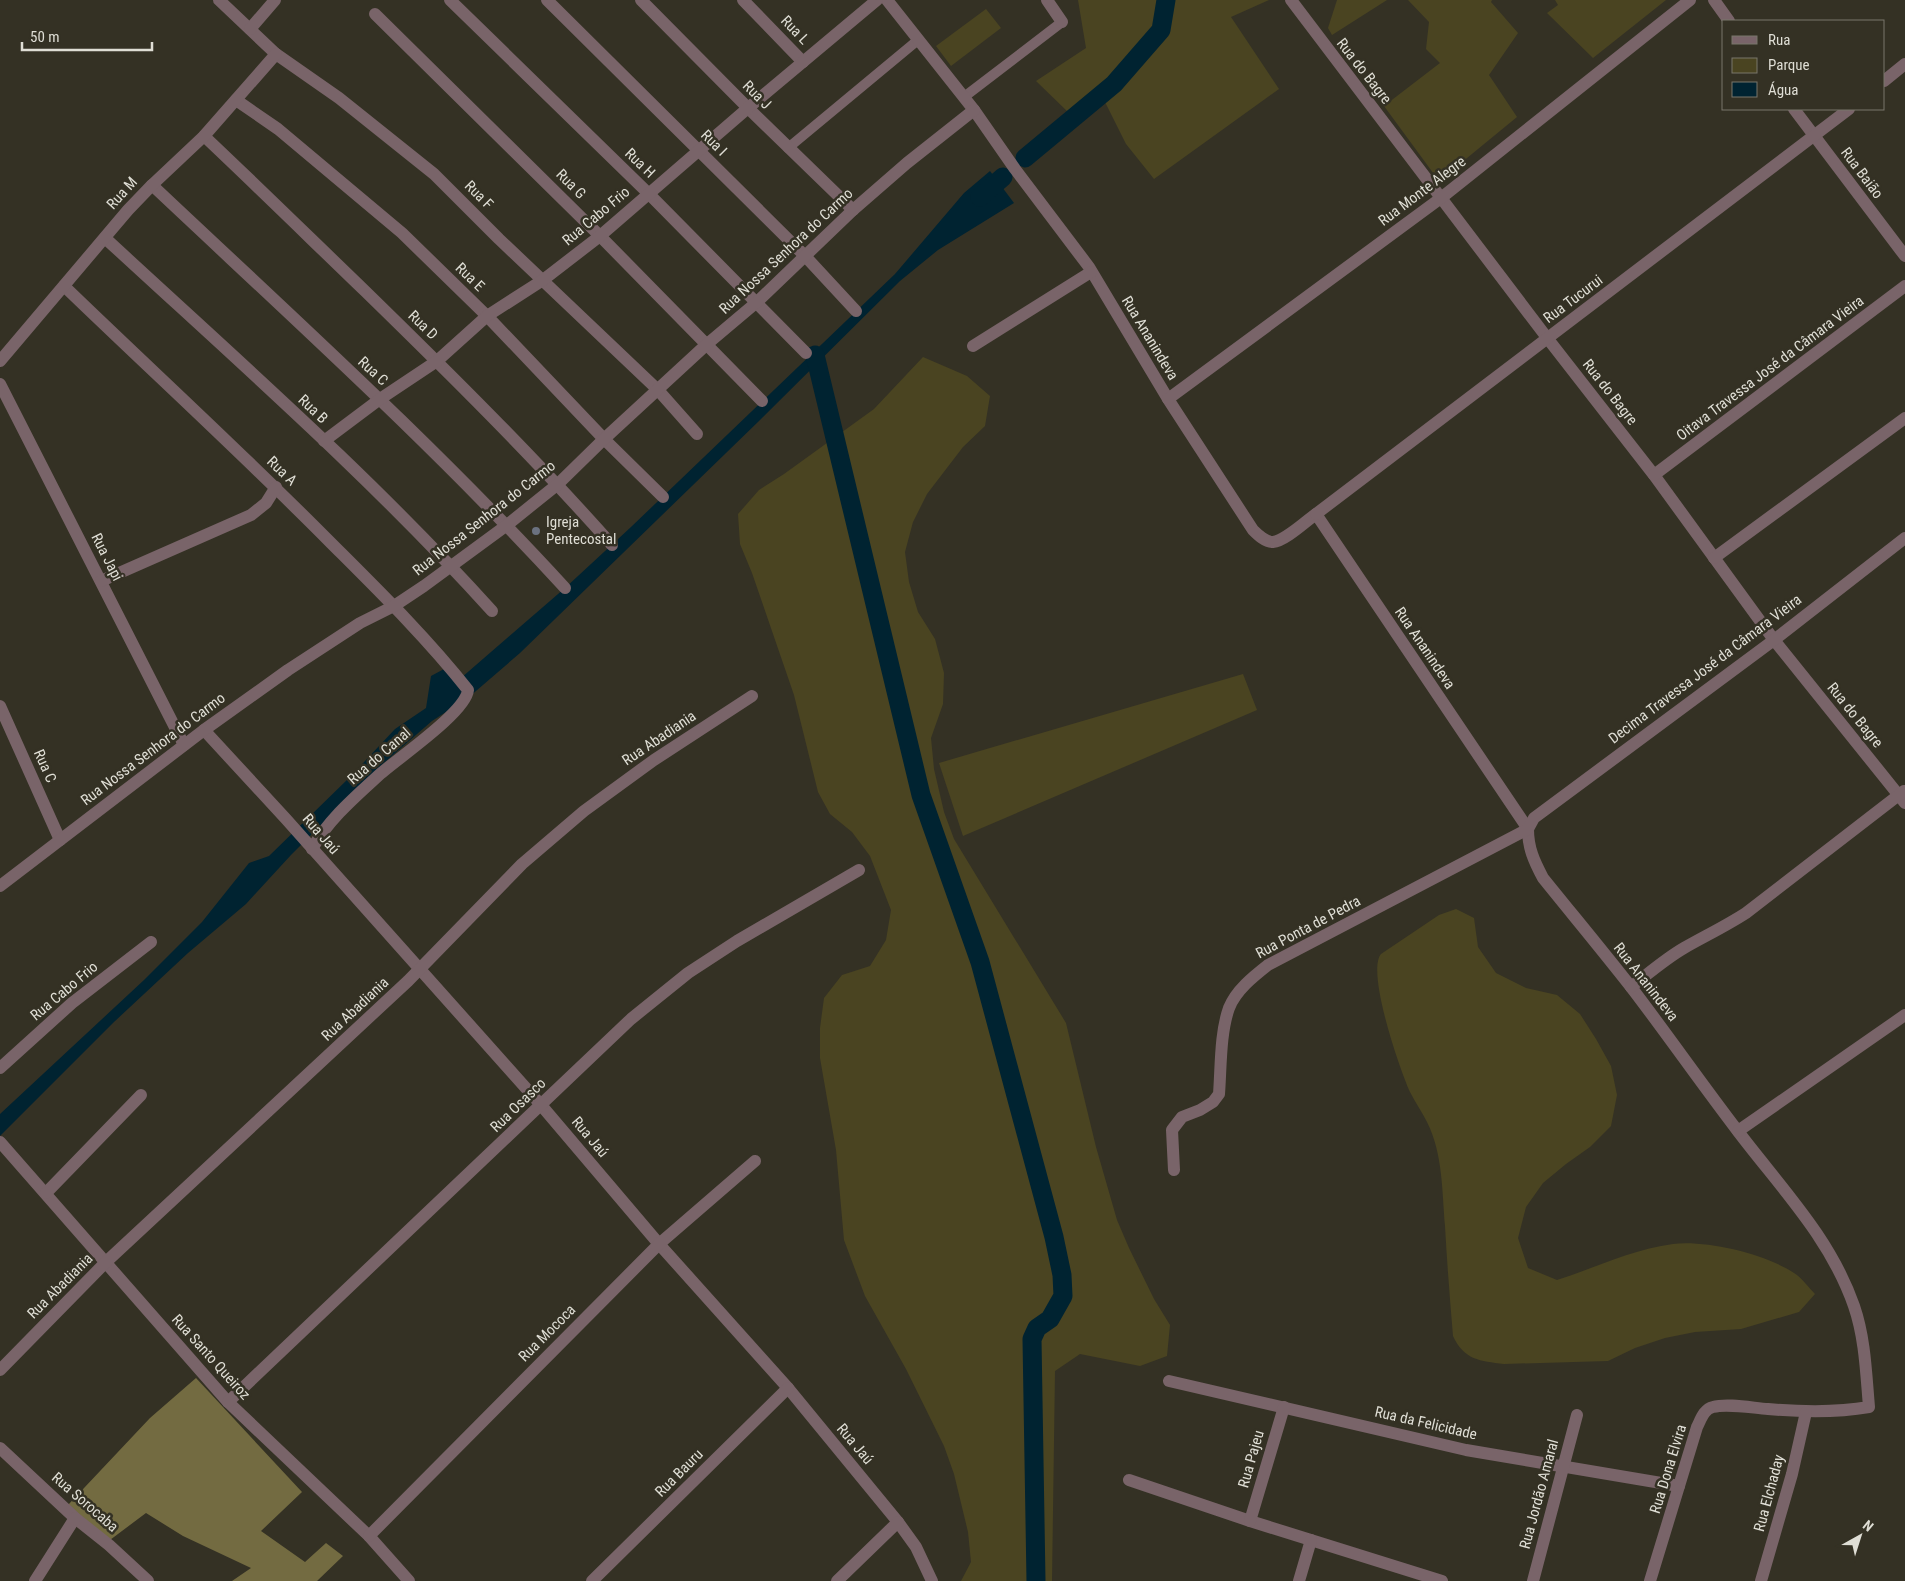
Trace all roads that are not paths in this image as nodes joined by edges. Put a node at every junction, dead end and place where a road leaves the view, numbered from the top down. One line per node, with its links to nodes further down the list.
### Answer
1 (220, 0): 16 (street, Rua F)
2 (275, 0): 16 (street)
3 (450, 0): 33 (street, Rua H)
4 (547, 0): 31 (street, Rua I)
5 (641, 0): 24 (street, Rua J)
6 (743, 0): 19 (street, Rua L)
7 (877, 0): 19 (street, Rua Cabo Frio)
8 (887, 0): 17 (street, Rua Ananindeva)
9 (1047, 0): 15 (street)
10 (1291, 0): 34 (street, Rua do Bagre)
11 (1690, 0): 34 (street, Rua Monte Alegre)
12 (1714, 0): 14 (street)
13 (375, 14): 36 (street, Rua G)
14 (1729, 20)
15 (1062, 22): 22 (lane)
16 (250, 29): 18 (street, Rua F)
17 (918, 40): 22 (street, Rua Ananindeva); 30 (lane)
18 (276, 54): 23 (street, Rua M); 41 (street, Rua F)
19 (803, 62): 24 (street, Rua Cabo Frio)
20 (1905, 64): 21 (street)
21 (1885, 80)
22 (964, 97): 25 (street, Rua Ananindeva)
23 (236, 100): 28 (street, Rua M); 46 (street, Rua E)
24 (748, 108): 30 (street, Rua J); 31 (street, Rua Cabo Frio)
25 (974, 110): 35 (street, Rua Nossa Senhora do Carmo); 40 (street, Rua Ananindeva)
26 (1795, 110): 29 (street, Rua Baião)
27 (1848, 110): 29 (street, Rua Tucurui)
28 (204, 136): 32 (street, Rua M); 52 (street, Rua D)
29 (1814, 136): 39 (street, Rua Baião); 47 (street, Rua Tucurui)
30 (788, 148): 35 (street, Rua J)
31 (699, 151): 33 (street, Rua Cabo Frio); 38 (street, Rua I)
32 (152, 185): 37 (street, Rua M); 55 (street, Rua C)
33 (649, 194): 36 (street, Rua Cabo Frio); 44 (street, Rua H)
34 (1441, 198): 47 (street, Rua do Bagre); 56 (street, Rua Monte Alegre)
35 (854, 210): 38 (street, Rua Nossa Senhora do Carmo)
36 (600, 236): 41 (street, Rua Cabo Frio); 48 (street, Rua G)
37 (105, 238): 42 (street, Rua M); 61 (street, Rua B)
38 (806, 256): 44 (street, Rua Nossa Senhora do Carmo); 45 (street, Rua I)
39 (1905, 256)
40 (1091, 272): 49 (street); 56 (street, Rua Ananindeva)
41 (543, 280): 46 (street, Rua Cabo Frio); 54 (street, Rua F)
42 (64, 286): 51 (street, Rua M); 64 (street, Rua A)
43 (1905, 286): 62 (street, Oitava Travessa José da Câmara Vieira)
44 (757, 302): 48 (street, Rua Nossa Senhora do Carmo); 50 (street, Rua H)
45 (856, 311)
46 (487, 316): 52 (street, Rua Cabo Frio); 60 (street, Rua E)
47 (1548, 339): 62 (street, Rua do Bagre); 66 (street, Rua Tucurui)
48 (706, 345): 54 (street, Rua Nossa Senhora do Carmo); 57 (street, Rua G)
49 (973, 346)
50 (806, 352)
51 (0, 361)
52 (437, 361): 55 (street, Rua Cabo Frio); 63 (street, Rua D)
53 (0, 384): 72 (street, Rua Japi)
54 (658, 390): 59 (street, Rua F); 60 (street, Rua Nossa Senhora do Carmo)
55 (380, 399): 61 (street, Rua Cabo Frio); 67 (street, Rua C)
56 (1168, 399): 66 (street, Rua Ananindeva)
57 (762, 400)
58 (1905, 418): 70 (street)
59 (697, 434)
60 (604, 439): 63 (street, Rua Nossa Senhora do Carmo); 65 (street, Rua E)
61 (324, 440): 71 (street, Rua B)
62 (1654, 475): 70 (street, Rua do Bagre)
63 (558, 484): 67 (street, Rua Nossa Senhora do Carmo); 69 (street, Rua D)
64 (276, 487): 72 (street); 74 (street, Rua A)
65 (663, 497)
66 (1316, 514): 83 (street, Rua Ananindeva)
67 (507, 525): 71 (street, Rua Nossa Senhora do Carmo); 73 (street, Rua C)
68 (1905, 538): 76 (street, Decima Travessa José da Câmara Vieira)
69 (612, 545)
70 (1714, 558): 76 (street, Rua do Bagre)
71 (452, 566): 74 (street, Rua Nossa Senhora do Carmo); 75 (street, Rua B)
72 (101, 581): 81 (street, Rua Japi)
73 (565, 588)
74 (394, 606): 77 (street, Rua A); 80 (street, Rua Nossa Senhora do Carmo)
75 (492, 612)
76 (1774, 640): 82 (street, Rua do Bagre); 83 (street, Decima Travessa José da Câmara Vieira)
77 (468, 690): 85 (street, Rua do Canal)
78 (752, 696): 89 (street, Rua Abadiania)
79 (0, 706): 84 (street, Rua C)
80 (204, 730): 81 (street, Rua Nossa Senhora do Carmo); 85 (street, Rua Jaú)
81 (184, 745): 84 (street, Rua Nossa Senhora do Carmo)
82 (1903, 796): 90 (street)
83 (1528, 829): 90 (street, Rua Ananindeva); 98 (street, Rua Ponta de Pedra)
84 (60, 840): 87 (street, Rua Nossa Senhora do Carmo)
85 (309, 845): 89 (street, Rua Jaú)
86 (859, 870): 94 (street, Rua Osasco)
87 (0, 886)
88 (151, 942): 92 (street, Rua Cabo Frio)
89 (419, 968): 94 (street, Rua Jaú); 101 (street, Rua Abadiania)
90 (1631, 987): 95 (street, Rua Ananindeva)
91 (1905, 1015): 95 (street)
92 (0, 1068)
93 (141, 1095): 99 (street)
94 (542, 1105): 100 (street, Rua Jaú); 105 (street, Rua Osasco)
95 (1738, 1131): 106 (street, Rua Ananindeva)
96 (0, 1142): 99 (street, Rua Santo Queiroz)
97 (755, 1161): 100 (street, Rua Mococa)
98 (1174, 1170)
99 (46, 1193): 101 (street, Rua Santo Queiroz)
100 (659, 1244): 104 (street, Rua Jaú); 117 (street, Rua Mococa)
101 (106, 1262): 102 (street, Rua Abadiania); 105 (street, Rua Santo Queiroz)
102 (0, 1370)
103 (1169, 1381): 107 (street, Rua da Felicidade)
104 (788, 1388): 116 (street, Rua Jaú); 122 (street, Rua Bauru)
105 (228, 1402): 117 (street, Rua Santo Queiroz)
106 (1869, 1406): 108 (street, Rua Dona Elvira)
107 (1284, 1407): 111 (street, Rua da Felicidade); 115 (street, Rua Pajeu)
108 (1806, 1412): 113 (street, Rua Dona Elvira); 129 (street, Rua Elchaday)
109 (1577, 1415): 111 (street, Rua Jordão Amaral)
110 (0, 1448): 114 (street, Rua Sorocaba)
111 (1564, 1465): 113 (street, Rua da Felicidade); 127 (street, Rua Jordão Amaral)
112 (1129, 1480): 115 (street)
113 (1678, 1486): 128 (street, Rua Dona Elvira)
114 (75, 1518): 119 (street); 120 (street, Rua Sorocaba)
115 (1250, 1521): 118 (street)
116 (898, 1522): 123 (street); 124 (street, Rua Jaú)
117 (368, 1536): 121 (street, Rua Santo Queiroz)
118 (1311, 1540): 125 (street); 126 (street)
119 (35, 1581)
120 (148, 1581)
121 (409, 1581)
122 (592, 1581)
123 (837, 1581)
124 (932, 1581)
125 (1299, 1581)
126 (1442, 1581)
127 (1533, 1581)
128 (1650, 1581)
129 (1761, 1581)

